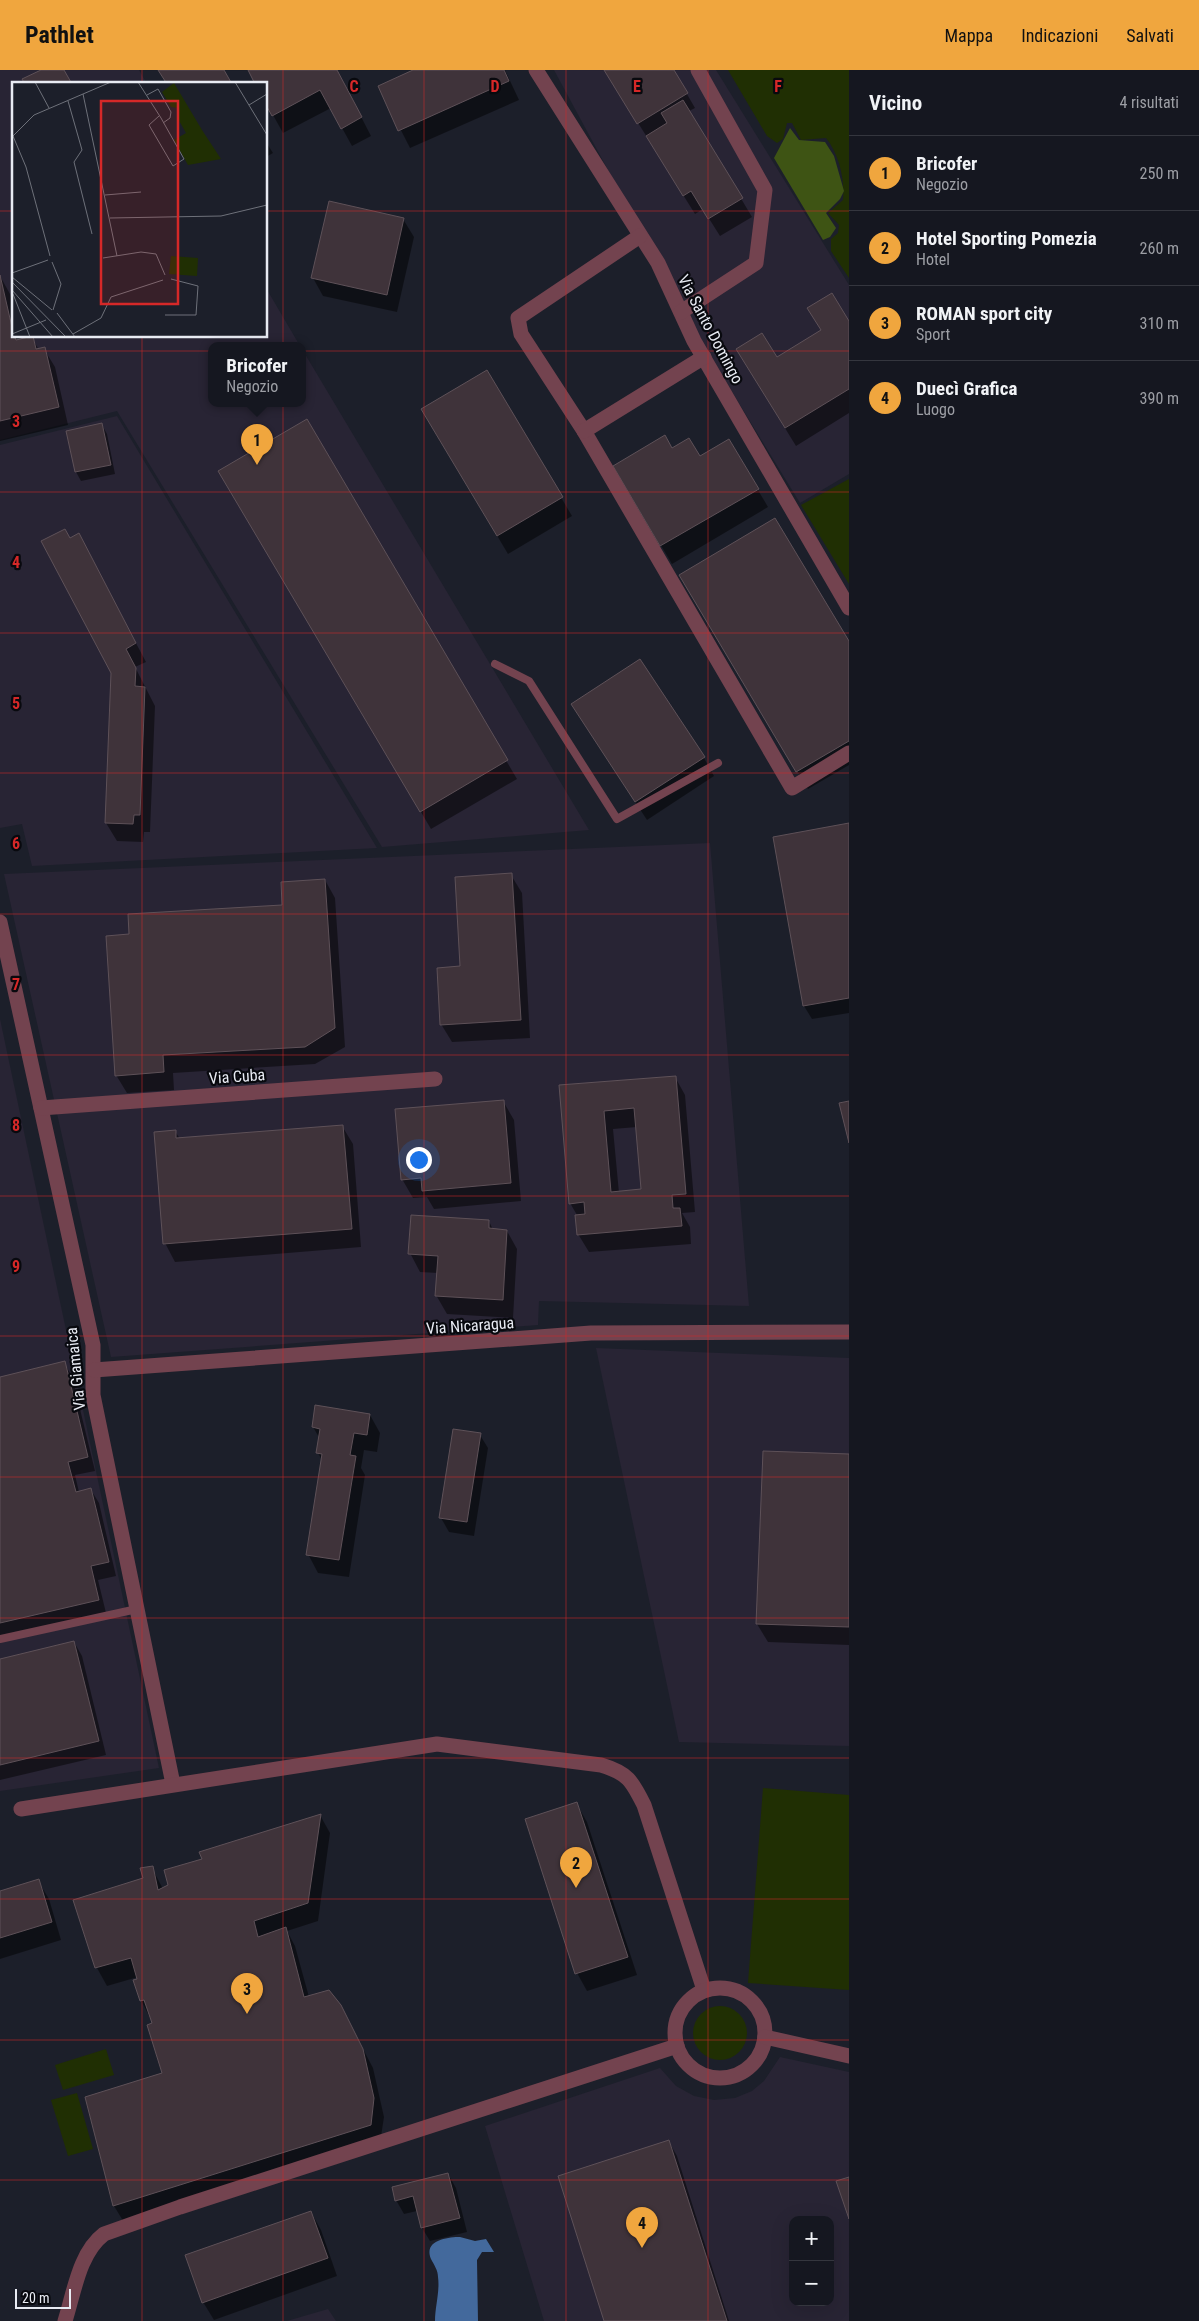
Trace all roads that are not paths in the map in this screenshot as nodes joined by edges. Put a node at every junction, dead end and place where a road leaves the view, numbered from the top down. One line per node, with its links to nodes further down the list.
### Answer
1 (536, 70): 3 (street, Via Santo Domingo)
2 (698, 70): 4 (street)
3 (640, 236): 4 (street, Via Santo Domingo); 6 (street)
4 (681, 312): 5 (street, Via Santo Domingo)
5 (704, 357): 6 (street); 7 (street, Via Santo Domingo)
6 (584, 431): 9 (street)
7 (849, 608)
8 (495, 664): 10 (lane)
9 (849, 753)
10 (718, 762)
11 (0, 922): 13 (street, Via Giamaica)
12 (435, 1079): 13 (street, Via Cuba)
13 (41, 1108): 15 (street, Via Giamaica)
14 (849, 1332): 15 (street, Via Nicaragua)
15 (94, 1370): 16 (street, Via Giamaica)
16 (137, 1609): 17 (lane); 18 (street, Via Giamaica)
17 (0, 1639)
18 (173, 1784): 19 (street); 20 (street)
19 (21, 1810)
20 (704, 1990): 21 (street); 22 (street)
21 (765, 2037): 22 (street); 23 (street)
22 (677, 2046): 24 (street)
23 (849, 2056)
24 (65, 2321)

